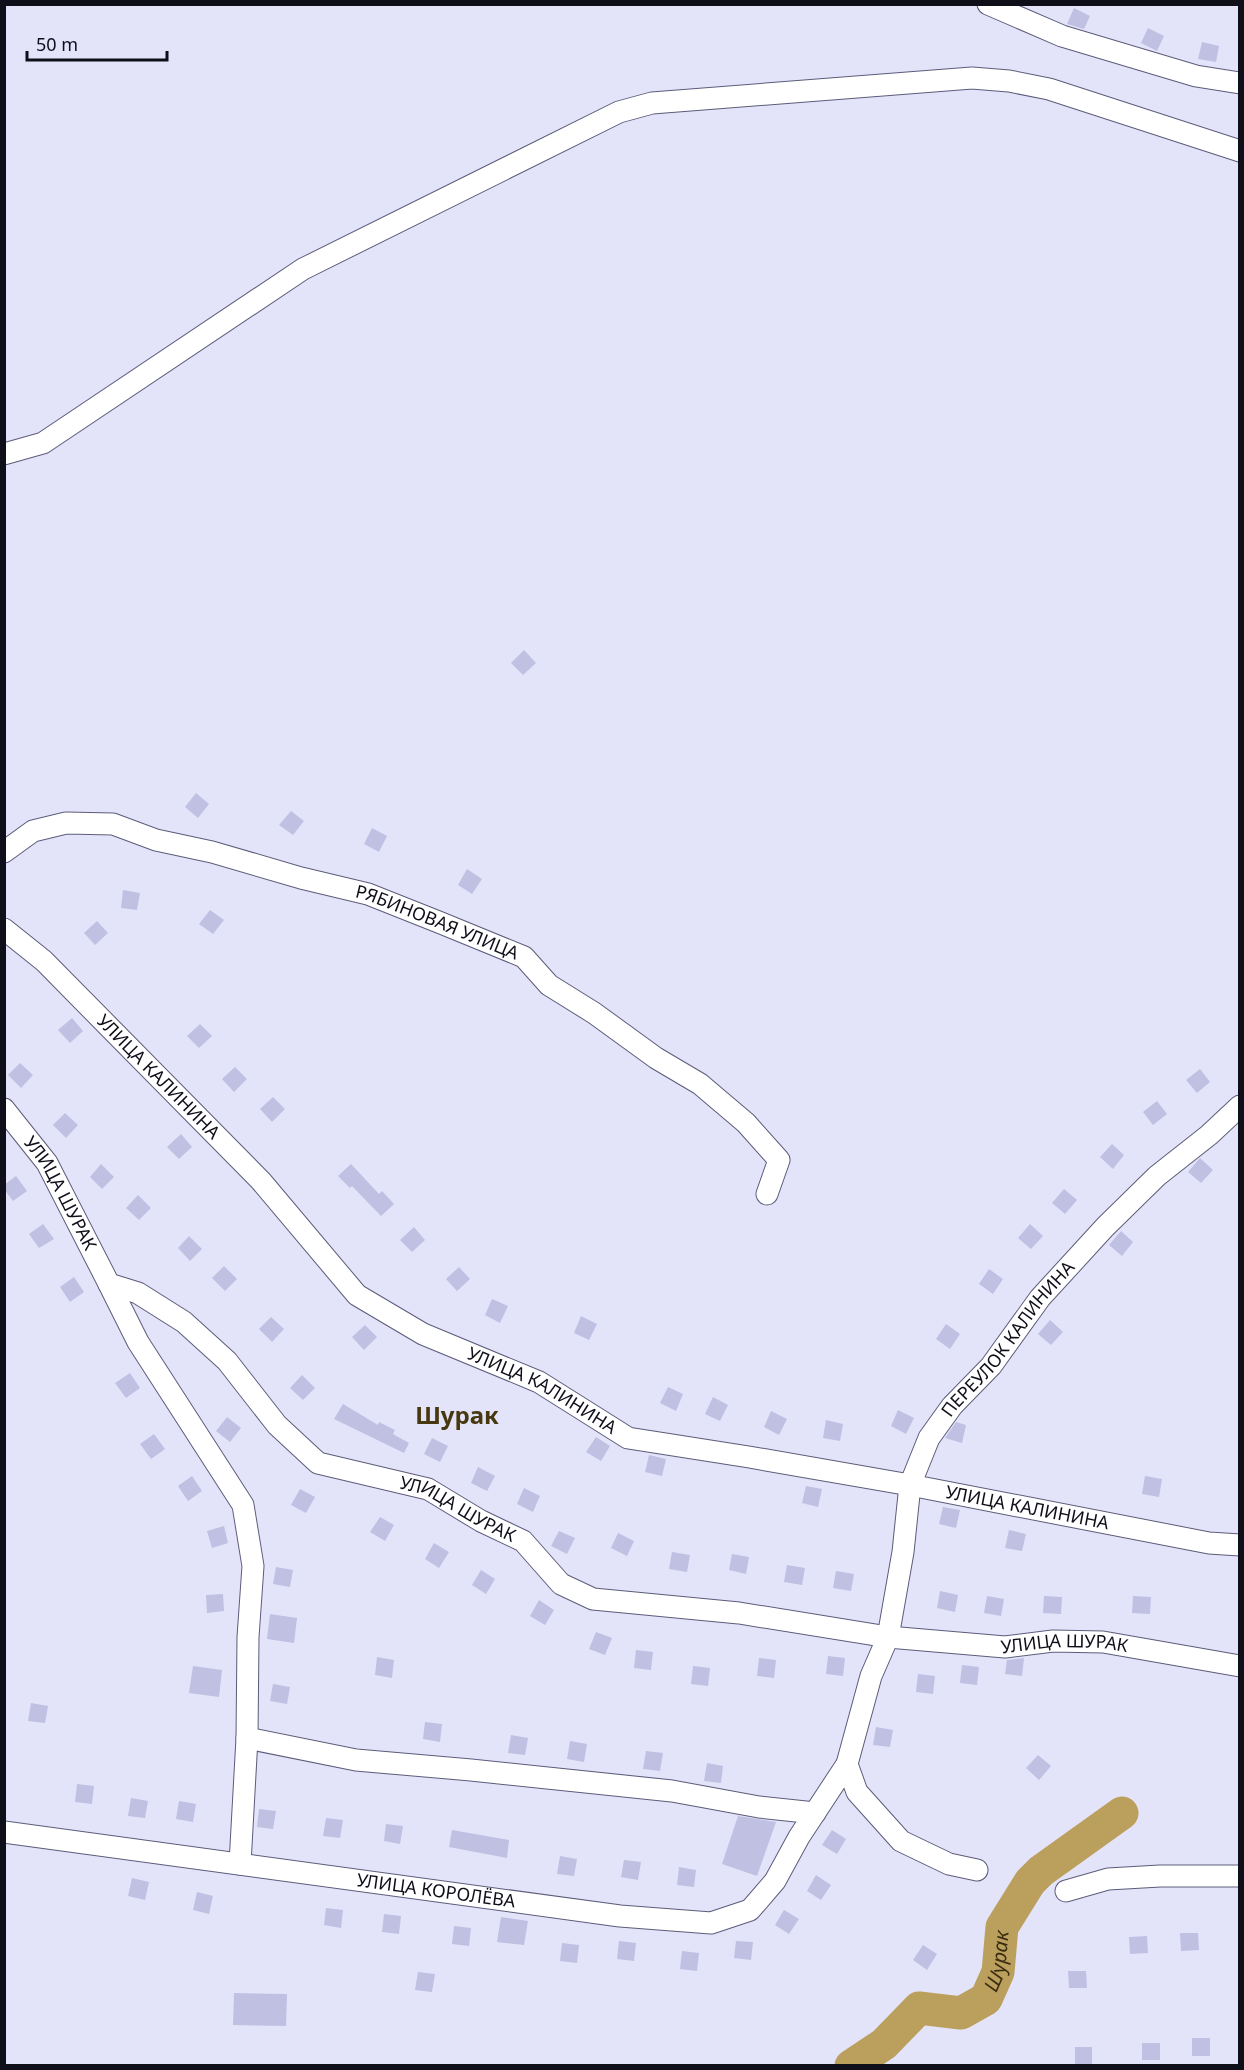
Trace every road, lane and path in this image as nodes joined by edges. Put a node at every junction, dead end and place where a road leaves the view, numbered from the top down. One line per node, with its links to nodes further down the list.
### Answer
1 (988, 4): 2 (street)
2 (1239, 83)
3 (1239, 151): 4 (street)
4 (4, 454)
5 (4, 852): 9 (street, РЯБИНОВАЯ УЛИЦА)
6 (4, 929): 11 (street, УЛИЦА КАЛИНИНА)
7 (1239, 1106): 11 (street, ПЕРЕУЛОК КАЛИНИНА)
8 (4, 1109): 10 (street, УЛИЦА ШУРАК)
9 (767, 1194)
10 (109, 1284): 13 (street, УЛИЦА ШУРАК); 15 (street, УЛИЦА ШУРАК)
11 (910, 1485): 12 (street, УЛИЦА КАЛИНИНА); 13 (street, ПЕРЕУЛОК КАЛИНИНА)
12 (1239, 1545)
13 (888, 1636): 14 (street, УЛИЦА ШУРАК); 16 (street)
14 (1239, 1666)
15 (247, 1738): 17 (street); 19 (street, УЛИЦА ШУРАК)
16 (847, 1764): 17 (street, УЛИЦА КОРОЛЁВА); 20 (street)
17 (815, 1812): 19 (street, УЛИЦА КОРОЛЁВА)
18 (4, 1832): 19 (street, УЛИЦА КОРОЛЁВА)
19 (240, 1864)
20 (977, 1870)
21 (1239, 1876): 22 (street)
22 (1066, 1891)

